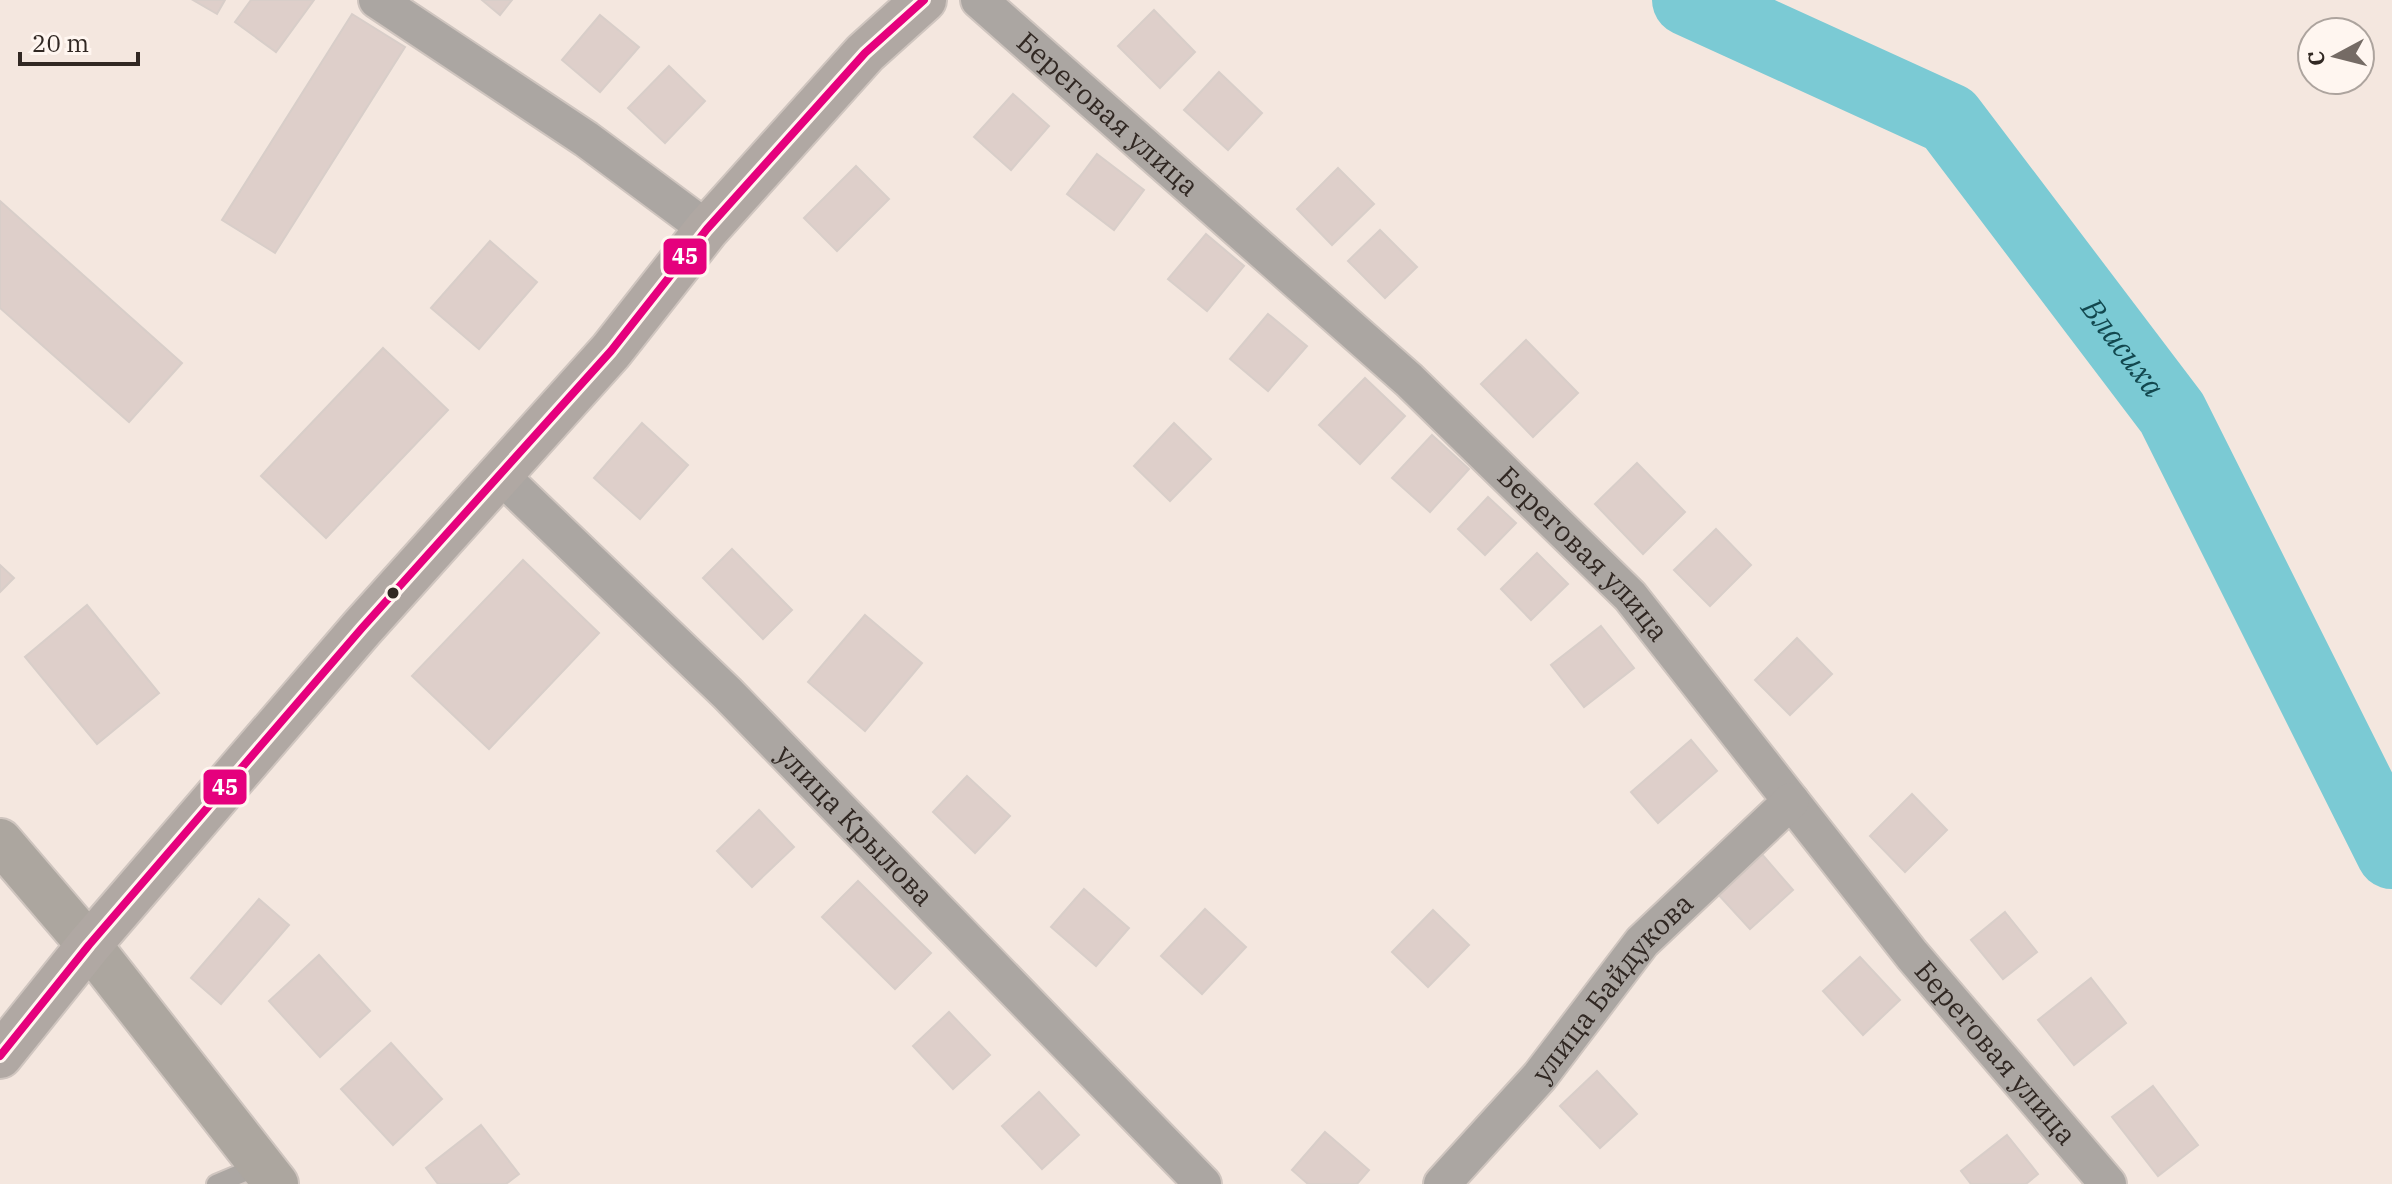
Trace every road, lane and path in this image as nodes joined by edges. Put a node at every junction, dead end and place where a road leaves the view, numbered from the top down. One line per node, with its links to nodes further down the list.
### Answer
1 (377, 0): 4 (street)
2 (924, 0): 4 (main road)
3 (979, 0): 6 (street, Береговая улица)
4 (707, 229): 5 (main road)
5 (499, 474): 8 (main road); 12 (street, улица Крылова)
6 (1791, 801): 13 (street, улица Байдукова); 14 (street, Береговая улица)
7 (0, 841): 8 (street)
8 (89, 945): 9 (main road); 10 (street)
9 (0, 1056)
10 (268, 1174): 11 (lane)
11 (216, 1184)
12 (1203, 1184)
13 (1442, 1184)
14 (2108, 1184)

